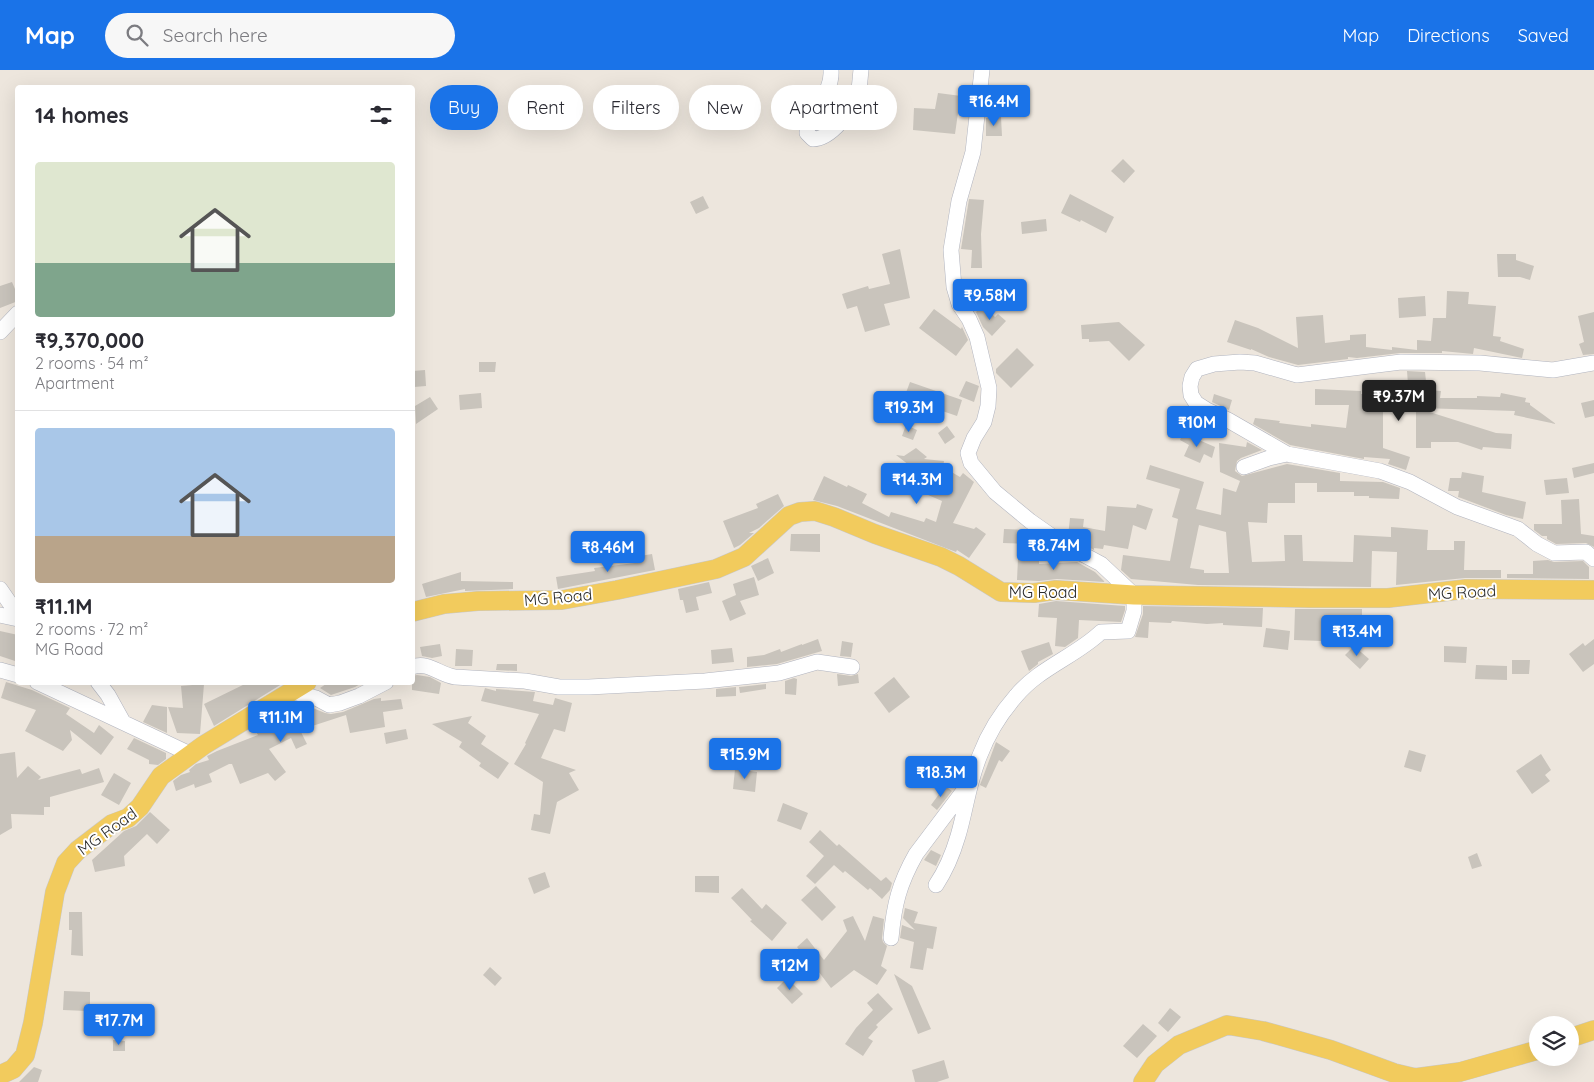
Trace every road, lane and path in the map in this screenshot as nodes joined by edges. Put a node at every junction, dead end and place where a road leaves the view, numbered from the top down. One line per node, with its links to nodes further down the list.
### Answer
1 (831, 70): 2 (street)
2 (861, 70)
3 (982, 70): 12 (street)
4 (15, 316): 5 (street)
5 (0, 332)
6 (1594, 364): 7 (street)
7 (1287, 454): 8 (street); 9 (street)
8 (1244, 468)
9 (1594, 559)
10 (0, 589): 14 (street)
11 (1594, 590): 12 (main road, MG Road)
12 (1134, 595): 13 (main road, MG Road); 27 (street)
13 (415, 611)
14 (15, 612)
15 (0, 615): 16 (street)
16 (15, 617)
17 (415, 666): 18 (street)
18 (852, 667)
19 (0, 670): 20 (street)
20 (15, 674)
21 (43, 685): 25 (street)
22 (100, 685): 25 (street)
23 (380, 685): 24 (street)
24 (300, 687): 26 (main road, MG Road)
25 (123, 722): 26 (street)
26 (190, 754): 33 (main road, MG Road)
27 (972, 780): 28 (street); 29 (street)
28 (936, 885)
29 (891, 938)
30 (1594, 1030): 31 (main road)
31 (1579, 1035)
32 (1529, 1053): 34 (main road)
33 (0, 1075)
34 (1143, 1082)

